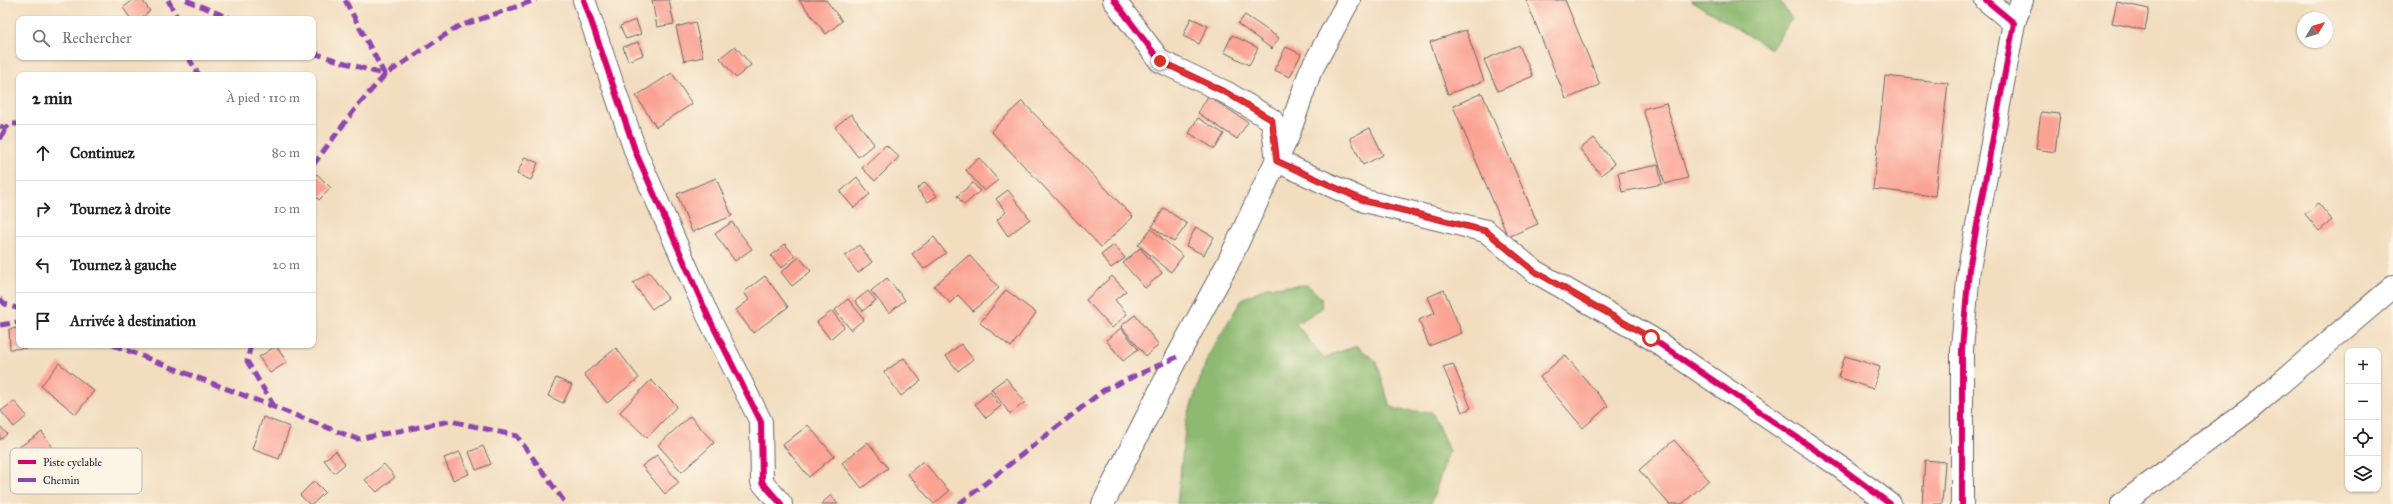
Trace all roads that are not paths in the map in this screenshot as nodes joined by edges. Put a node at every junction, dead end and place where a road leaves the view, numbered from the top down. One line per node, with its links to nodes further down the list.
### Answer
1 (584, 0): 9 (street)
2 (1114, 0): 7 (street)
3 (1349, 0): 7 (street)
4 (1986, 0): 6 (street)
5 (2022, 0): 6 (street)
6 (2014, 23): 12 (street)
7 (1276, 161): 10 (street); 11 (street)
8 (2393, 287): 13 (street)
9 (781, 504)
10 (1103, 504)
11 (1890, 504)
12 (1962, 504)
13 (2122, 504)

